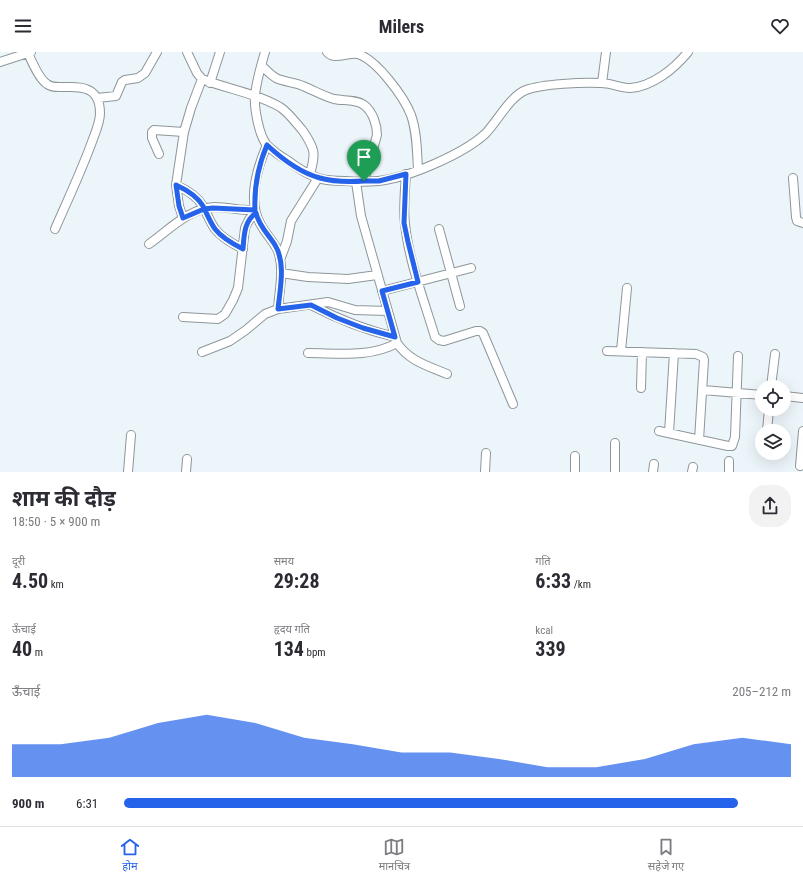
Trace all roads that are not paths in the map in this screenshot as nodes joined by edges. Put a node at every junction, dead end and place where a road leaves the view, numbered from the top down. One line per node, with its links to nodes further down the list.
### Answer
1 (157, 52): 15 (street)
2 (187, 52): 11 (street)
3 (220, 52): 12 (street)
4 (265, 52): 10 (street)
5 (327, 52): 19 (street)
6 (606, 52): 13 (street)
7 (688, 52): 13 (street)
8 (29, 53): 9 (street); 15 (street)
9 (0, 62)
10 (262, 66): 14 (street); 24 (street)
11 (202, 79): 12 (street); 16 (street)
12 (210, 83): 14 (street)
13 (602, 83): 19 (street)
14 (255, 96): 17 (street); 20 (street)
15 (97, 98): 30 (street)
16 (184, 132): 18 (street); 25 (street)
17 (267, 145): 20 (street); 27 (street)
18 (159, 154)
19 (418, 170): 21 (street)
20 (310, 174): 22 (street)
21 (406, 174): 24 (street); 39 (street)
22 (318, 178): 24 (street); 34 (street)
23 (793, 178): 29 (street)
24 (360, 182): 38 (street)
25 (176, 185): 26 (street); 28 (street)
26 (204, 209): 27 (street); 28 (street); 33 (street)
27 (256, 212): 33 (street); 34 (street)
28 (183, 218): 32 (street)
29 (803, 223)
30 (55, 229)
31 (439, 229): 37 (street)
32 (149, 244)
33 (243, 249): 46 (street)
34 (280, 260): 36 (street)
35 (471, 268): 37 (street)
36 (281, 273): 38 (street); 44 (street)
37 (451, 273): 39 (street); 43 (street)
38 (377, 275): 41 (street)
39 (418, 282): 41 (street); 64 (street)
40 (627, 288): 49 (street)
41 (382, 291): 45 (street)
42 (311, 305): 44 (street); 45 (street); 47 (street)
43 (460, 306)
44 (278, 309): 50 (street)
45 (387, 311): 47 (street)
46 (183, 317)
47 (396, 340): 52 (street); 56 (street)
48 (607, 351): 49 (street)
49 (621, 351): 51 (street)
50 (202, 352)
51 (642, 352): 53 (street); 58 (street)
52 (308, 353)
53 (674, 353): 59 (street); 67 (street)
54 (775, 354): 57 (street)
55 (738, 356): 60 (street)
56 (447, 374)
57 (772, 380)
58 (641, 388)
59 (702, 390): 60 (street); 69 (street)
60 (736, 393): 61 (street); 69 (street)
61 (755, 394)
62 (791, 397): 63 (street)
63 (803, 398)
64 (513, 404)
65 (659, 431): 67 (street)
66 (803, 431): 75 (street)
67 (669, 433): 69 (street)
68 (131, 435): 76 (street)
69 (699, 440)
70 (616, 443): 80 (street)
71 (486, 453): 78 (street)
72 (575, 456): 79 (street)
73 (187, 459): 77 (street)
74 (729, 461): 81 (street)
75 (800, 466)
76 (128, 472)
77 (186, 472)
78 (485, 472)
79 (575, 472)
80 (615, 472)
81 (729, 472)

